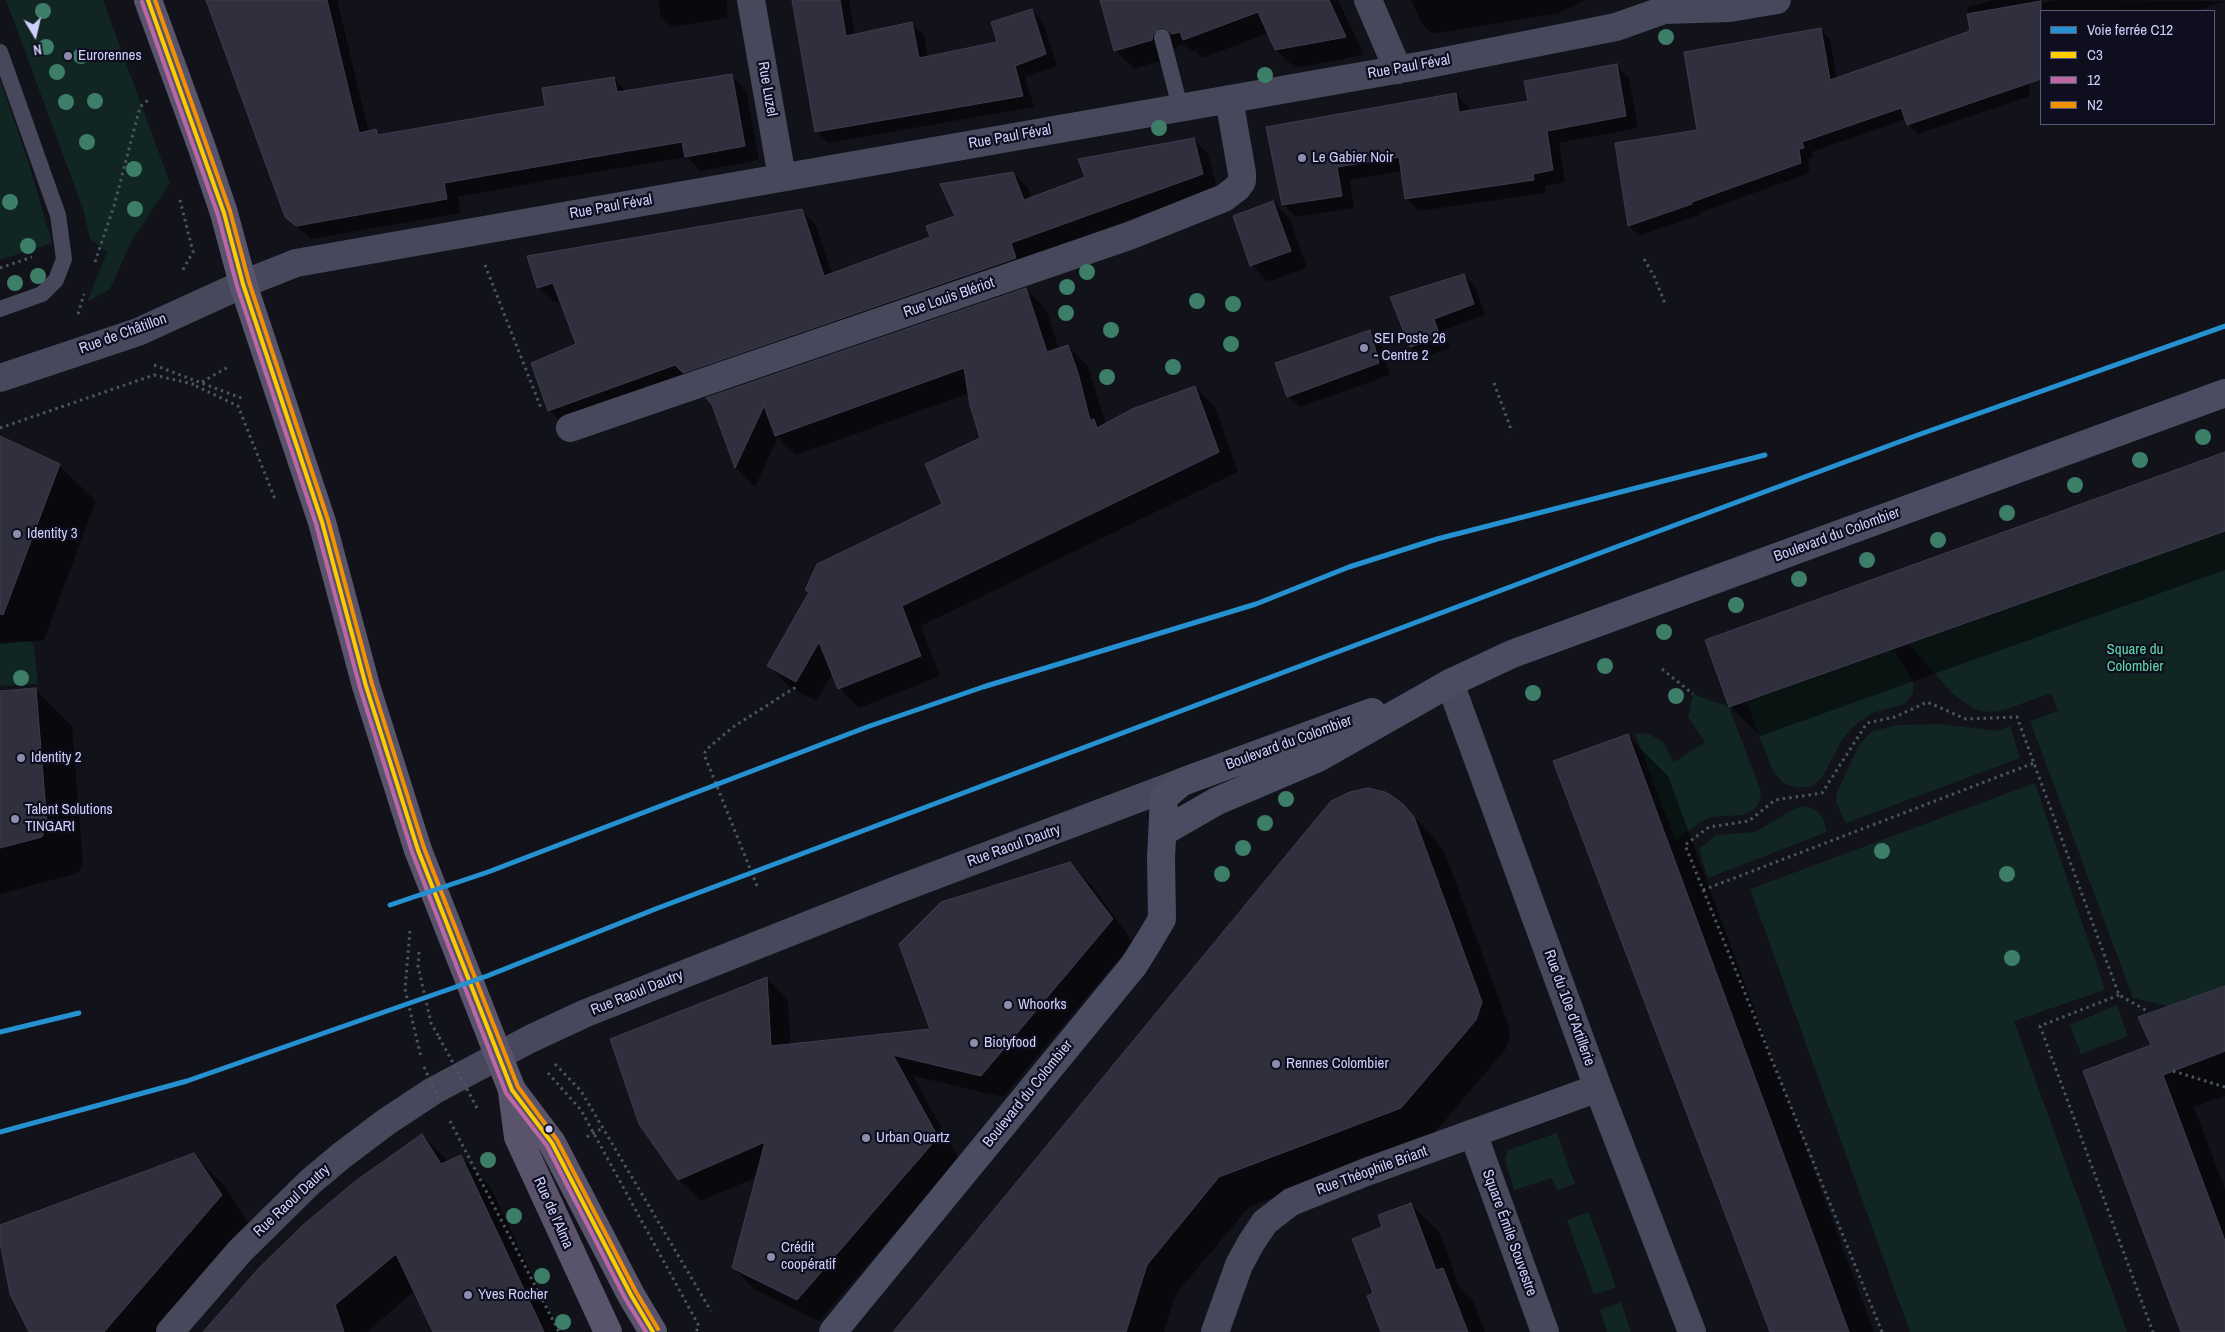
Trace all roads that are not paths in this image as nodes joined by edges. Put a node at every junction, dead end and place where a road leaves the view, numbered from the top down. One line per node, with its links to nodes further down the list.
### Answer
1 (148, 0): 12 (main road, Rue de l'Alma)
2 (751, 0): 11 (street, Rue Luzel)
3 (1368, 0): 8 (street)
4 (1777, 0): 5 (street, Rue Paul Féval)
5 (1663, 5): 8 (street, Rue Paul Féval)
6 (1162, 37): 10 (lane)
7 (0, 52): 13 (lane)
8 (1398, 70): 9 (street, Rue Paul Féval)
9 (1229, 99): 10 (street, Rue Paul Féval); 16 (street, Rue Louis Blériot)
10 (1180, 107): 11 (street, Rue Paul Féval)
11 (782, 177): 12 (street, Rue Paul Féval)
12 (244, 284): 14 (street, Rue de Châtillon); 21 (main road, Rue de l'Alma, bridge)
13 (0, 309)
14 (0, 378)
15 (2225, 393): 17 (main road, Boulevard du Colombier)
16 (570, 428)
17 (1450, 683): 18 (main road, Boulevard du Colombier); 19 (main road, Boulevard du Colombier); 20 (street, Rue du 10e d'Artillerie)
18 (1182, 782): 19 (main road, Boulevard du Colombier); 23 (street, Rue Raoul Dautry)
19 (1163, 832): 26 (main road, Boulevard du Colombier)
20 (1598, 1088): 22 (street, Rue Théophile Briant); 29 (street, Rue du 10e d'Artillerie)
21 (512, 1090): 24 (main road, Rue de l'Alma); 25 (main road, Rue de l'Alma)
22 (1473, 1133): 27 (street, Rue Théophile Briant); 28 (street, Square Émile Souvestre)
23 (170, 1332)
24 (608, 1332)
25 (653, 1332)
26 (833, 1332)
27 (1214, 1332)
28 (1546, 1332)
29 (1692, 1332)

